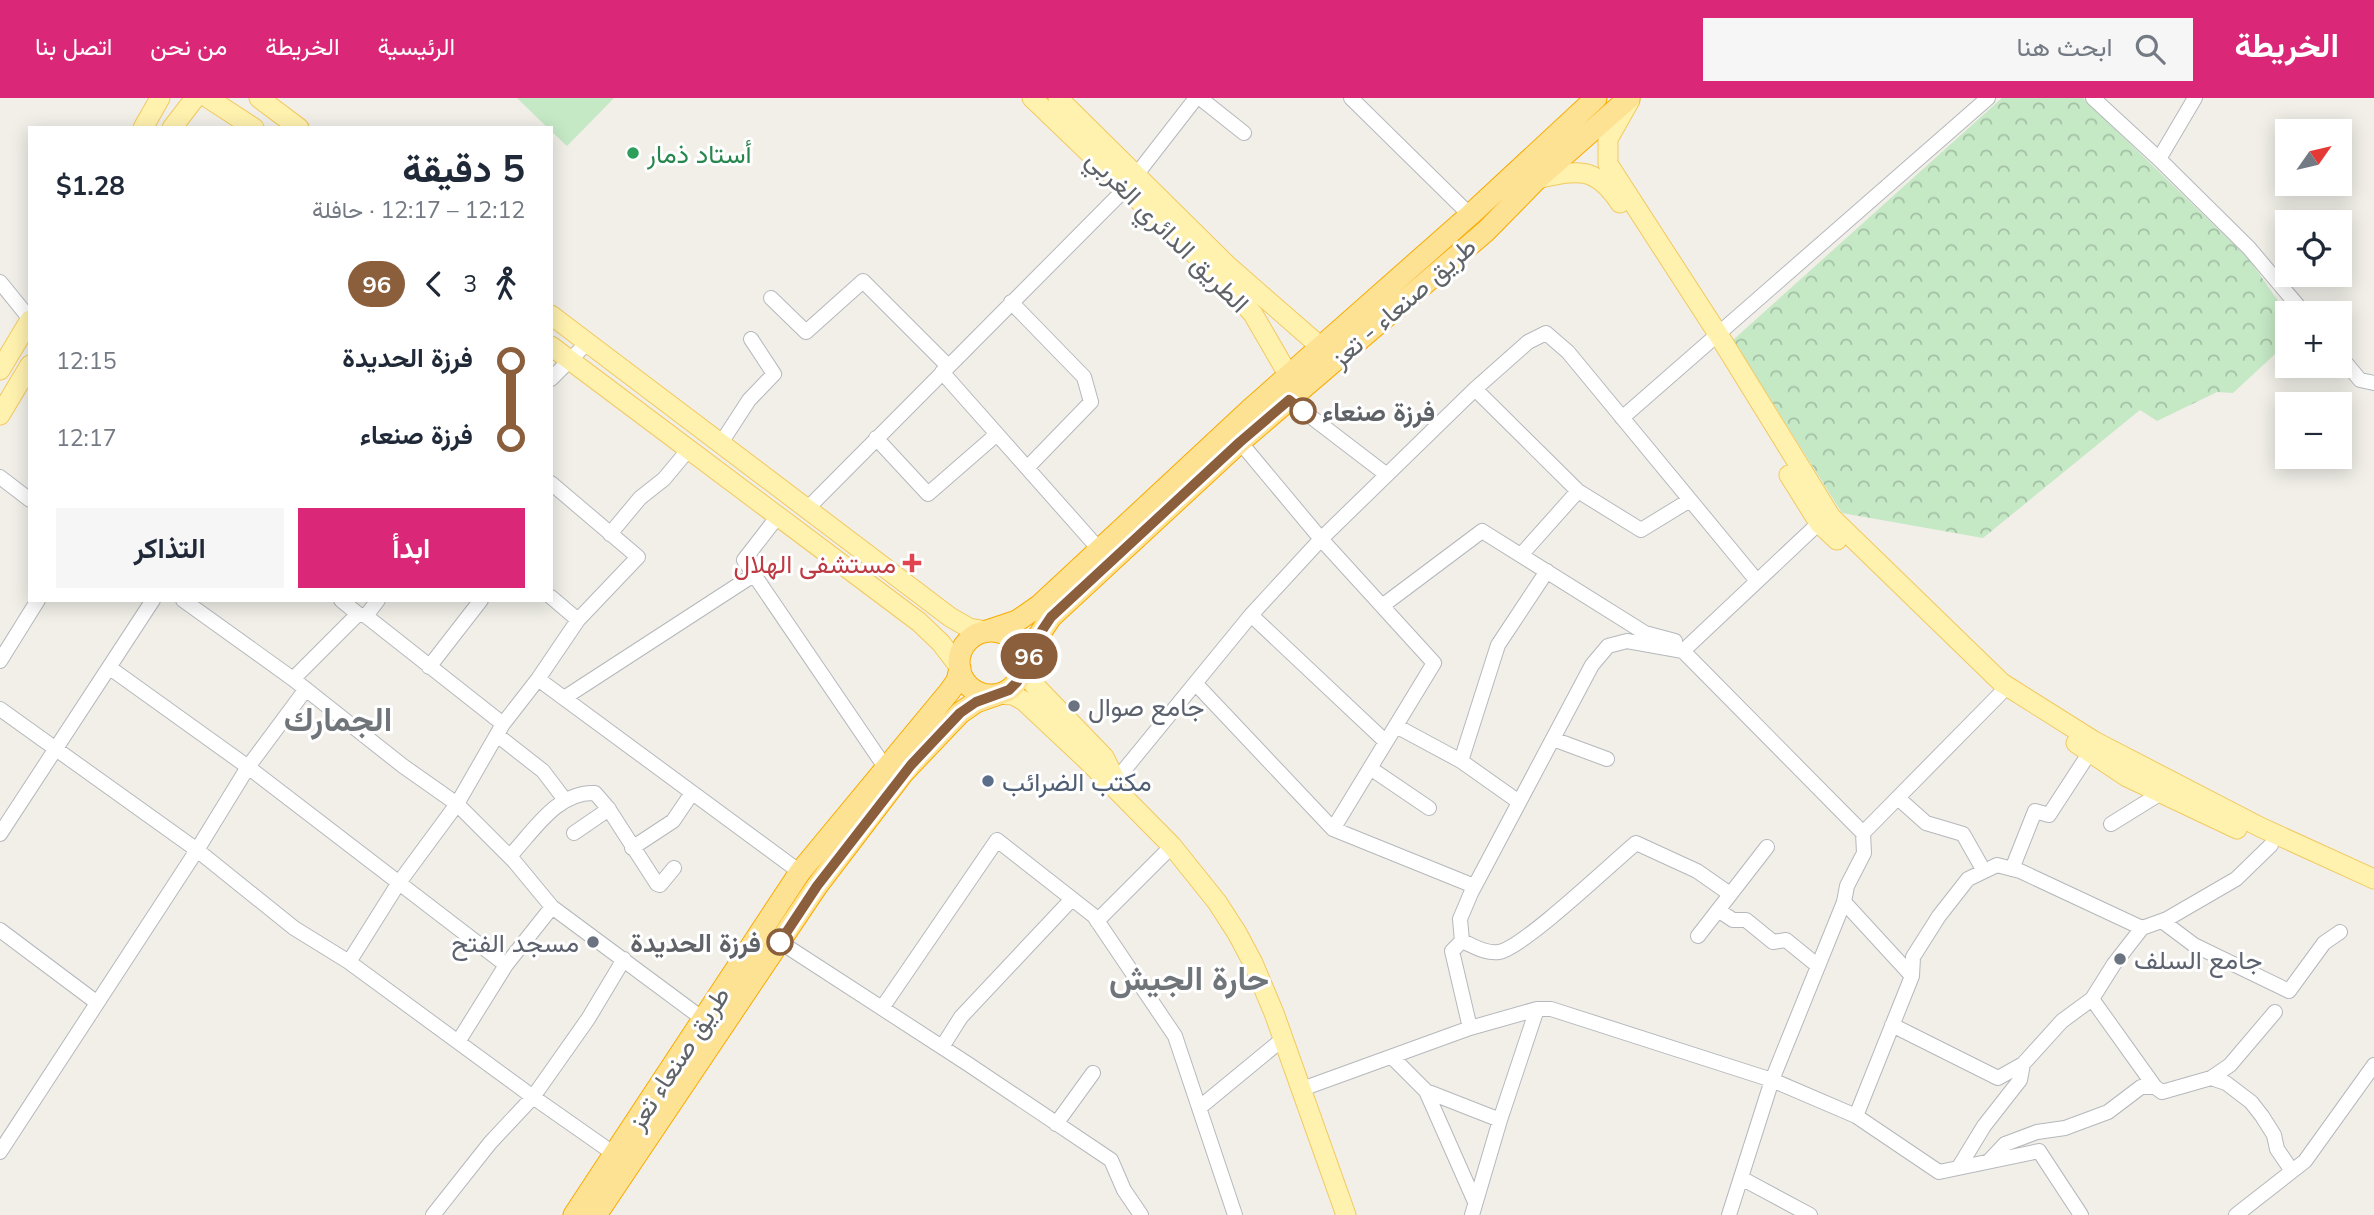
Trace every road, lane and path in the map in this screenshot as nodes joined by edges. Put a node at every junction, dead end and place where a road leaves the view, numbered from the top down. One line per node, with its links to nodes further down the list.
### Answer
1 (160, 98): 16 (main road)
2 (195, 98): 17 (main road)
3 (208, 98): 18 (main road)
4 (259, 98): 15 (main road)
5 (271, 98): 15 (main road)
6 (1032, 98): 22 (main road, الطريق الدائري الغربي)
7 (1058, 98): 22 (main road, الطريق الدائري الغربي)
8 (1198, 98): 19 (street); 22 (street)
9 (1351, 98): 23 (street)
10 (1596, 98): 23 (highway, طريق صنعاء - تعز)
11 (1630, 98): 21 (highway, طريق صنعاء - تعز); 31 (main road)
12 (1988, 98): 31 (street)
13 (2093, 98): 20 (street)
14 (2195, 98): 20 (street)
15 (292, 123)
16 (144, 126)
17 (174, 126)
18 (251, 126)
19 (1244, 133)
20 (2160, 159): 26 (street)
21 (1537, 179): 31 (main road); 45 (highway, طريق صنعاء - تعز)
22 (1131, 181): 27 (street); 35 (main road, الطريق الدائري الغربي); 41 (main road, الطريق الدائري الغربي)
23 (1470, 215): 35 (highway, طريق صنعاء - تعز)
24 (0, 282): 29 (street)
25 (771, 298): 38 (street)
26 (2294, 301)
27 (1012, 302): 38 (street); 54 (street)
28 (553, 316): 33 (main road)
29 (28, 317)
30 (28, 322): 39 (main road)
31 (1714, 338): 48 (street); 63 (main road); 135 (main road)
32 (751, 339): 52 (street)
33 (588, 342): 36 (street); 52 (main road)
34 (553, 347): 36 (main road)
35 (1322, 348): 41 (highway, طريق صنعاء - تعز)
36 (570, 360): 42 (street); 53 (main road)
37 (28, 368): 47 (main road)
38 (945, 369): 49 (street); 50 (street)
39 (0, 370)
40 (2352, 370): 43 (street)
41 (1289, 376): 46 (highway, طريق صنعاء - تعز)
42 (553, 377)
43 (2374, 383)
44 (1475, 389): 48 (street); 55 (street); 58 (street)
45 (1289, 400): 46 (highway, طريق صنعاء - تعز); 55 (street)
46 (1260, 413): 51 (highway, طريق صنعاء - تعز); 66 (highway, طريق صنعاء - تعز)
47 (0, 415)
48 (1622, 418): 60 (street)
49 (997, 434): 50 (street); 54 (street)
50 (876, 438): 61 (street)
51 (1240, 442): 65 (street); 79 (highway, طريق صنعاء - تعز)
52 (721, 443): 61 (main road)
53 (689, 449): 62 (main road); 64 (street)
54 (1027, 468): 66 (street)
55 (1387, 475): 65 (street)
56 (0, 477): 59 (street)
57 (553, 486): 64 (street)
58 (1578, 491): 60 (street); 67 (street)
59 (28, 498)
60 (1690, 500): 70 (street)
61 (807, 509): 83 (main road)
62 (778, 516): 69 (street); 89 (main road)
63 (1819, 523): 70 (street); 95 (main road)
64 (610, 534): 82 (street)
65 (1321, 538): 78 (street); 81 (street)
66 (1098, 548): 79 (highway, طريق صنعاء - تعز)
67 (1521, 555): 68 (street); 78 (street)
68 (1547, 571): 84 (street); 106 (street)
69 (755, 574): 97 (street); 108 (street)
70 (1757, 581): 84 (street)
71 (553, 599): 82 (street)
72 (37, 602): 86 (street)
73 (152, 602): 88 (street)
74 (186, 602): 91 (street)
75 (344, 602): 80 (street)
76 (376, 602): 80 (street)
77 (479, 602): 87 (street)
78 (1382, 606): 99 (street)
79 (1045, 611): 83 (highway); 90 (highway)
80 (362, 615): 87 (street); 91 (street)
81 (1251, 615): 93 (street); 102 (street)
82 (578, 620): 92 (street)
83 (987, 631): 89 (highway); 90 (highway)
84 (1698, 637): 85 (street)
85 (1683, 651): 101 (street); 123 (street)
86 (0, 661)
87 (429, 667): 100 (street)
88 (110, 668): 103 (street); 107 (street)
89 (960, 668): 96 (highway); 108 (highway, طريق صنعاء تعز)
90 (1022, 672): 96 (highway); 110 (main road)
91 (293, 679): 94 (street)
92 (538, 679): 97 (street); 100 (street)
93 (1196, 684): 110 (street); 121 (street)
94 (306, 689): 107 (street); 117 (street)
95 (2001, 693): 104 (main road); 113 (street)
96 (999, 694): 115 (main road); 151 (highway, طريق صنعاء تعز)
97 (564, 698): 111 (street)
98 (0, 709): 103 (street)
99 (1396, 726): 102 (street); 106 (street)
100 (500, 729): 114 (street); 117 (street)
101 (1553, 739): 105 (street); 116 (street)
102 (1386, 742): 109 (street)
103 (56, 749): 124 (street); 129 (street)
104 (2090, 752): 112 (main road); 132 (street)
105 (1607, 759)
106 (1461, 761): 116 (street)
107 (248, 767): 129 (street); 136 (street)
108 (885, 767): 133 (highway, طريق صنعاء تعز)
109 (1370, 768): 118 (street); 121 (street)
110 (1116, 780): 115 (main road)
111 (692, 793): 128 (street); 133 (street)
112 (2161, 793): 120 (street); 125 (main road)
113 (1898, 798): 123 (street); 134 (street)
114 (565, 800): 119 (street); 130 (street)
115 (1127, 801): 126 (main road)
116 (1519, 802): 137 (street)
117 (457, 804): 130 (street); 136 (street)
118 (1429, 808)
119 (609, 809): 122 (street); 128 (street)
120 (2111, 824)
121 (1333, 829): 137 (street)
122 (574, 833)
123 (1863, 833): 141 (street)
124 (0, 834)
125 (2271, 845): 139 (main road); 145 (street)
126 (1172, 846): 144 (street); 165 (main road)
127 (1767, 847): 138 (street)
128 (632, 848): 131 (street)
129 (197, 850): 153 (street); 158 (street)
130 (509, 856): 142 (street)
131 (674, 868)
132 (2012, 869): 134 (street); 146 (street)
133 (800, 872): 162 (highway, طريق صنعاء تعز)
134 (1984, 872): 156 (street)
135 (2374, 879)
136 (398, 884): 153 (street); 154 (street)
137 (1474, 886): 150 (street)
138 (1730, 894): 143 (street); 150 (street)
139 (2374, 894)
140 (1072, 899): 144 (street); 159 (street); 167 (street)
141 (1844, 902): 155 (street); 156 (street)
142 (552, 907): 152 (street); 154 (street)
143 (1718, 910): 149 (street); 155 (street)
144 (1097, 921): 178 (street)
145 (2162, 921): 146 (street); 148 (street)
146 (2142, 929): 157 (street)
147 (0, 930): 158 (street)
148 (2340, 932)
149 (1698, 936)
150 (1462, 941): 164 (street)
151 (780, 942): 159 (street); 183 (highway, طريق صنعاء تعز)
152 (624, 959): 162 (street); 177 (street)
153 (349, 962): 166 (street)
154 (506, 965): 166 (street)
155 (1818, 966): 173 (street)
156 (1912, 976): 163 (street)
157 (2092, 999): 169 (street); 174 (street)
158 (96, 1002): 182 (street)
159 (882, 1008): 167 (street)
160 (1537, 1009): 164 (street); 173 (street); 180 (street)
161 (2274, 1012): 172 (street)
162 (703, 1019): 183 (highway, طريق صنعاء تعز)
163 (1892, 1025): 169 (street); 179 (street)
164 (1470, 1028): 168 (street)
165 (1284, 1038): 175 (main road); 178 (street)
166 (458, 1042): 177 (street)
167 (942, 1046): 181 (street)
168 (1393, 1058): 175 (street); 176 (street)
169 (2023, 1064): 185 (street)
170 (2374, 1065): 186 (street)
171 (1093, 1073): 181 (street)
172 (2211, 1078): 174 (street); 186 (street)
173 (1772, 1080): 179 (street); 187 (street)
174 (2155, 1087): 184 (street)
175 (1302, 1089): 194 (main road)
176 (1426, 1091): 180 (street); 188 (street)
177 (533, 1097): 183 (street); 189 (street)
178 (1199, 1108): 193 (street)
179 (1856, 1116): 185 (street)
180 (1500, 1120): 188 (street)
181 (1056, 1124): 192 (street)
182 (0, 1152)
183 (623, 1159): 190 (highway, طريق صنعاء تعز); 191 (highway, طريق صنعاء تعز)
184 (1989, 1161): 185 (street); 197 (street)
185 (1959, 1167)
186 (2292, 1171): 198 (street)
187 (1741, 1178): 195 (street); 196 (street)
188 (1474, 1209)
189 (433, 1215)
190 (574, 1215)
191 (596, 1215)
192 (1141, 1215)
193 (1235, 1215)
194 (1346, 1215)
195 (1730, 1215)
196 (1810, 1215)
197 (2081, 1215)
198 (2236, 1215)

